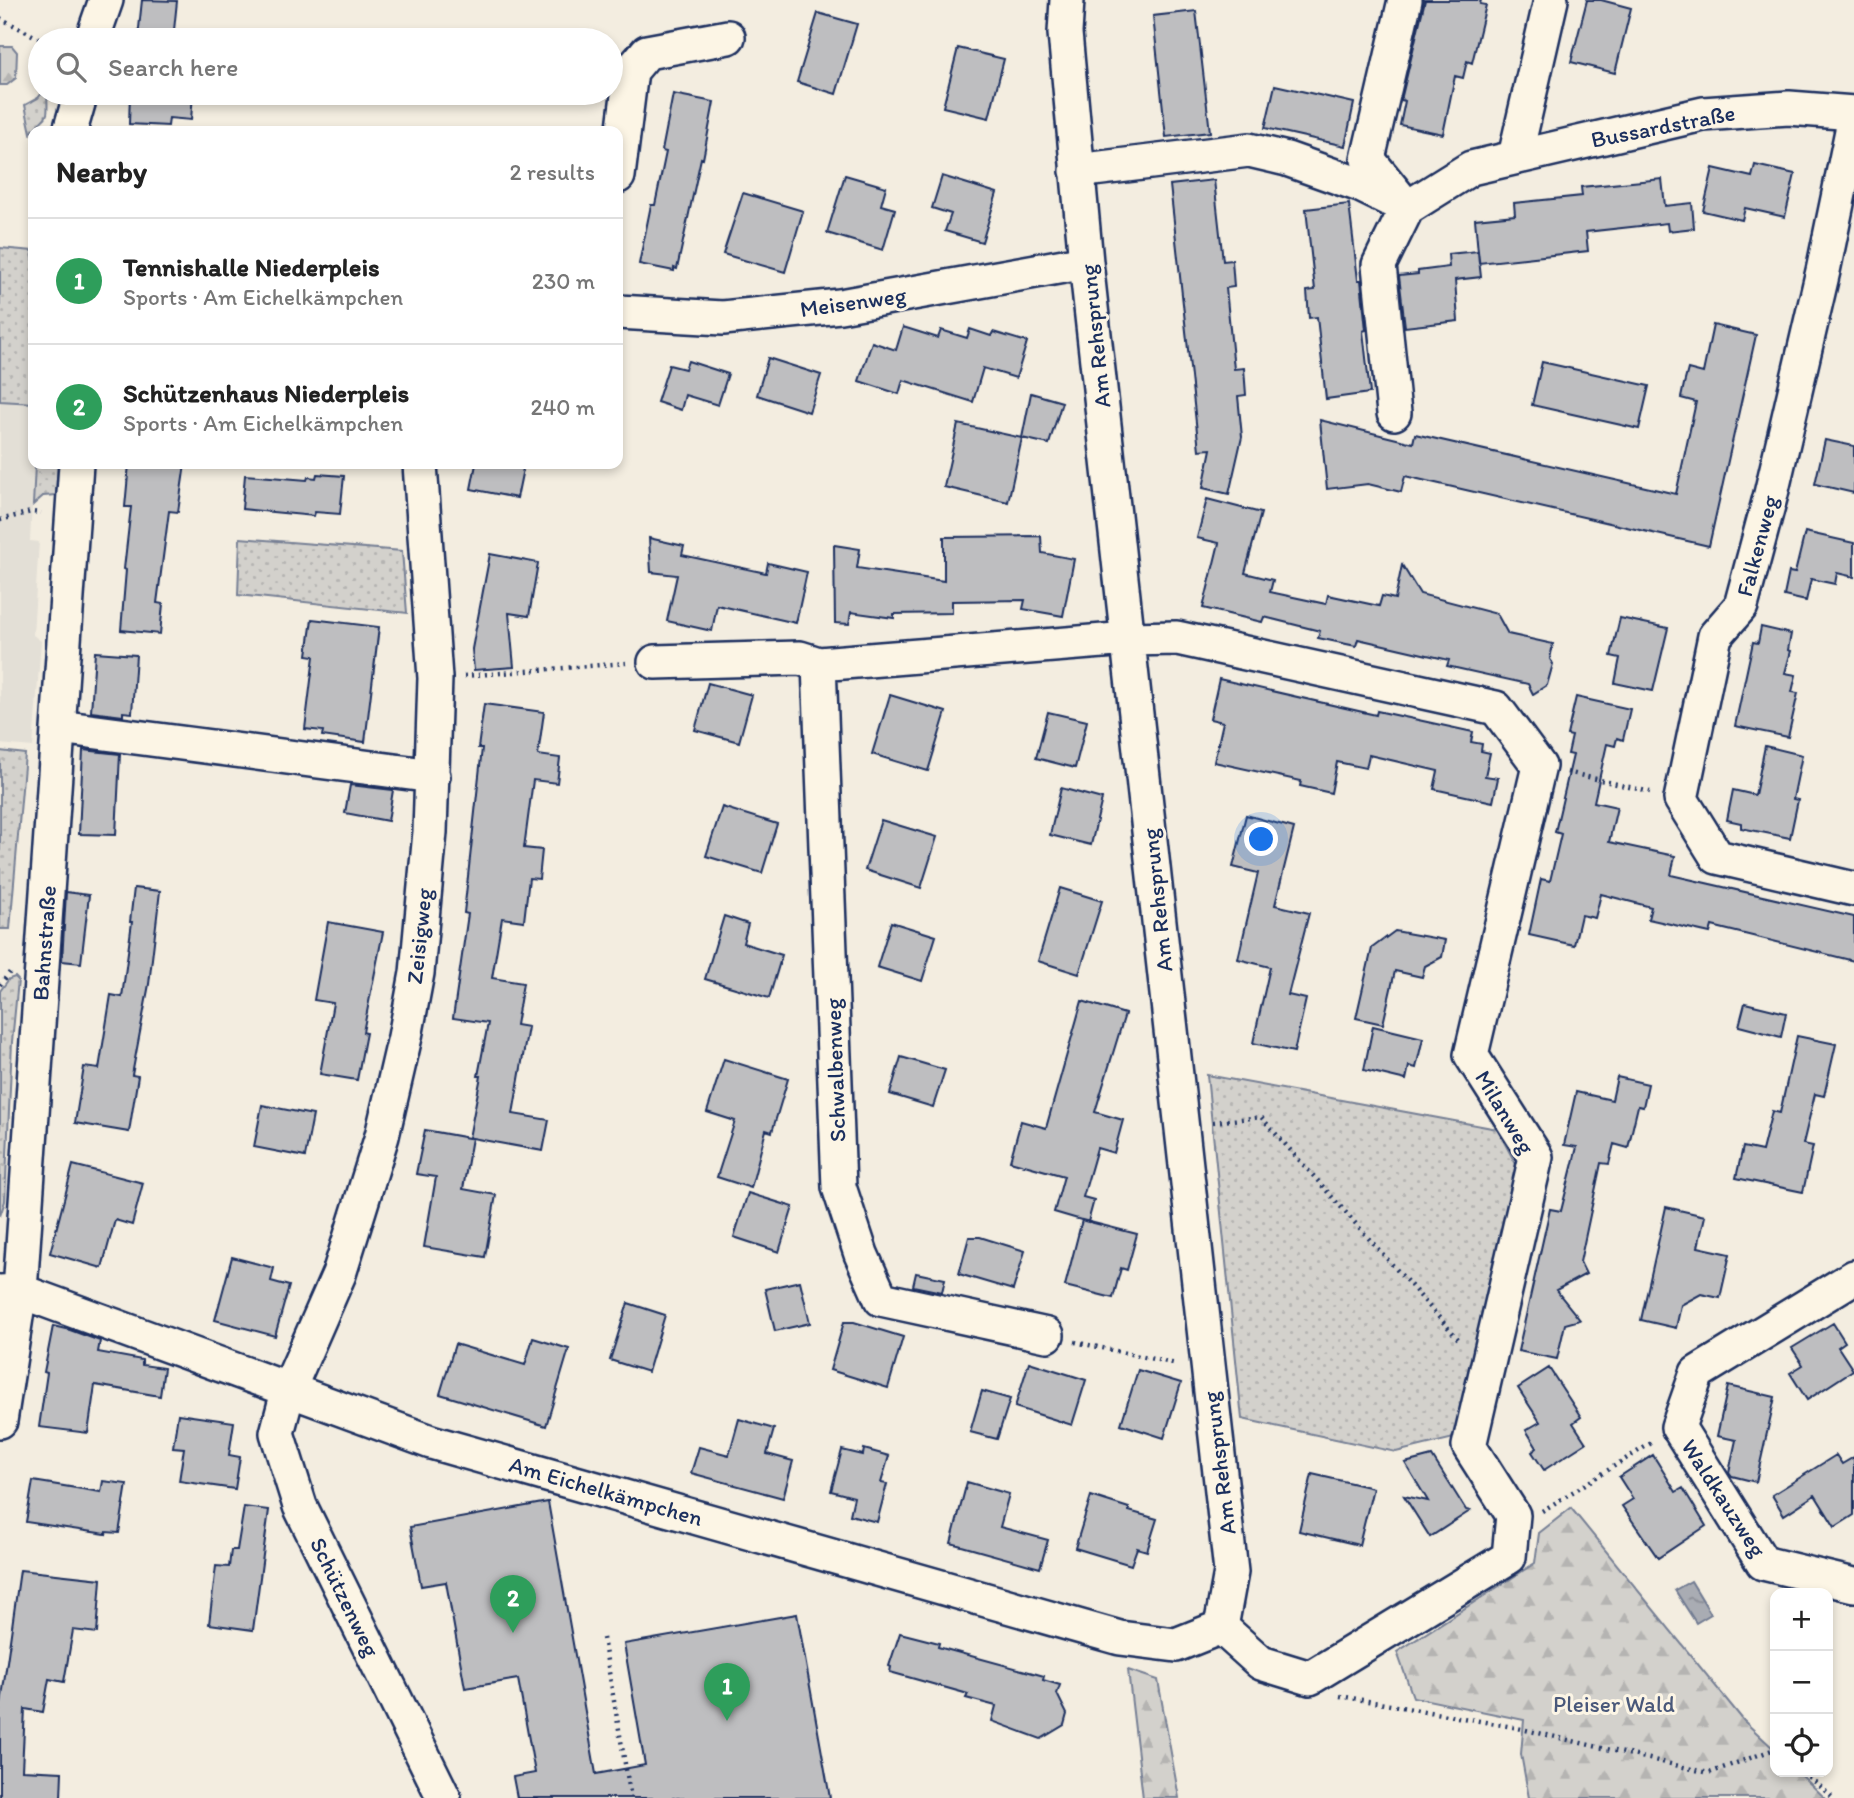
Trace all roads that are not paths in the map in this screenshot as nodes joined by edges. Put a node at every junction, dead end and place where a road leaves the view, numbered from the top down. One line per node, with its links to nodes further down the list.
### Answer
1 (106, 0): 5 (street)
2 (1067, 0): 13 (street, Am Rehsprung)
3 (1405, 0): 14 (street)
4 (1551, 0): 12 (street)
5 (96, 28)
6 (728, 37): 11 (street)
7 (77, 105): 10 (street)
8 (1854, 113): 12 (street, Bussardstraße)
9 (1854, 121): 25 (street, Falkenweg)
10 (71, 126)
11 (623, 136)
12 (1515, 157): 14 (street, Bussardstraße)
13 (1077, 171): 14 (street); 15 (street, Am Rehsprung)
14 (1407, 208): 17 (street)
15 (1086, 262): 16 (street, Meisenweg); 20 (street, Am Rehsprung)
16 (623, 312)
17 (1394, 413)
18 (76, 469): 23 (street, Bahnstraße)
19 (420, 469): 24 (street, Zeisigweg)
20 (1128, 639): 22 (street); 32 (street, Am Rehsprung); 32 (street, Milanweg)
21 (655, 662): 22 (street)
22 (819, 664): 28 (street, Schwalbenweg)
23 (59, 727): 24 (street); 27 (street, Bahnstraße)
24 (433, 776): 29 (street, Zeisigweg)
25 (1854, 889)
26 (1854, 1277): 31 (street, Waldkauzweg)
27 (10, 1292): 29 (street, Am Eichelkämpchen); 30 (street, Bahnstraße)
28 (1046, 1335)
29 (289, 1388): 32 (street, Am Eichelkämpchen); 33 (street, Schützenweg)
30 (0, 1421)
31 (1854, 1585)
32 (1221, 1627)
33 (444, 1798)

